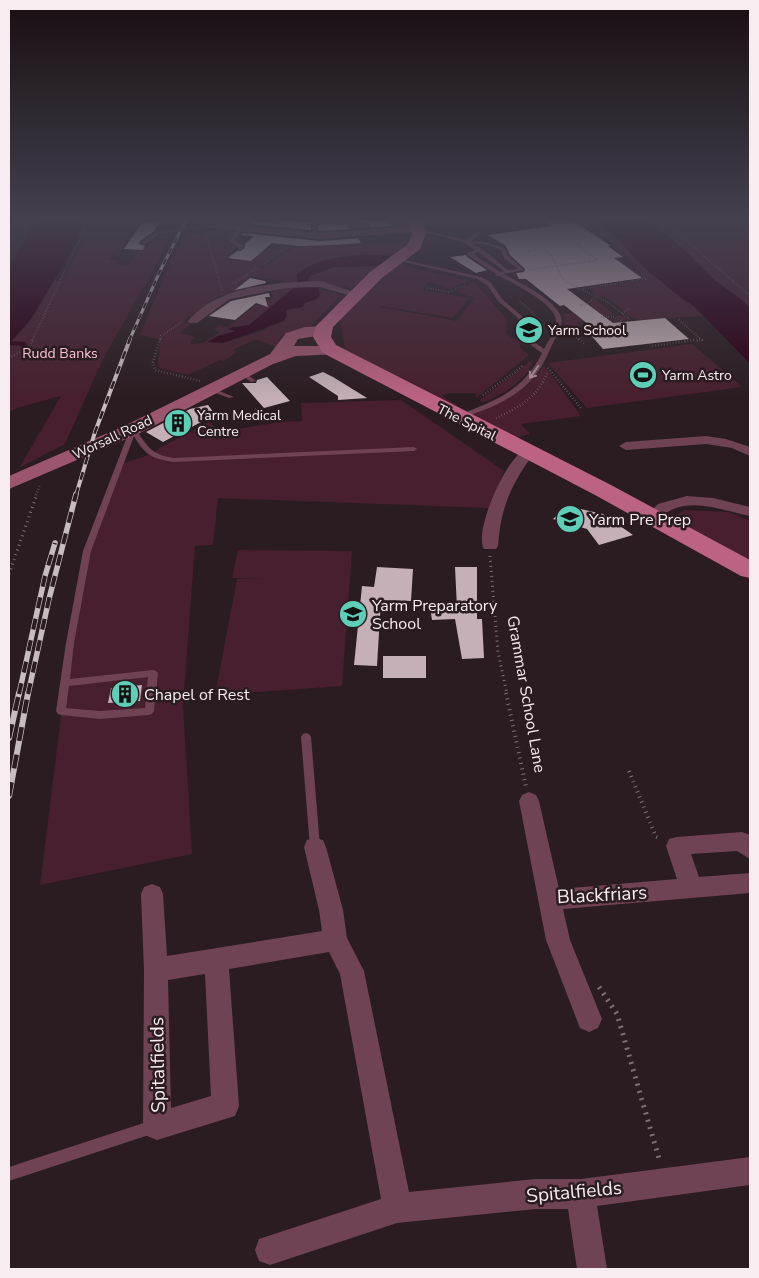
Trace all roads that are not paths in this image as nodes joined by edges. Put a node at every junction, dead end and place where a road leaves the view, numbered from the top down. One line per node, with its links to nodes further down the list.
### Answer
1 (373, 280): 4 (main road)
2 (483, 280): 8 (lane)
3 (514, 280): 8 (lane)
4 (355, 294): 5 (street); 6 (main road)
5 (193, 321)
6 (323, 331): 7 (main road); 9 (main road, Worsall Road)
7 (332, 351): 9 (main road, Worsall Road); 12 (main road, The Spital)
8 (545, 353): 12 (lane, one-way to 12)
9 (267, 360): 10 (main road, Worsall Road)
10 (210, 389): 11 (lane); 13 (main road, Worsall Road)
11 (231, 397)
12 (455, 415): 17 (main road, The Spital)
13 (133, 429): 15 (lane); 18 (main road, Worsall Road); 23 (lane)
14 (626, 446): 16 (street)
15 (414, 448)
16 (750, 452)
17 (527, 453): 20 (main road, The Spital); 21 (street)
18 (9, 484)
19 (750, 512): 20 (street)
20 (654, 515): 22 (main road, The Spital)
21 (490, 546)
22 (750, 570)
23 (65, 683): 23 (lane)
24 (306, 738): 26 (lane)
25 (529, 801): 31 (street, Blackfriars)
26 (315, 847): 32 (street)
27 (750, 849): 29 (street)
28 (750, 883): 29 (street, Blackfriars)
29 (692, 888): 31 (street, Blackfriars)
30 (152, 894): 34 (street, Spitalfields)
31 (549, 900): 35 (street)
32 (335, 940): 33 (street); 40 (street)
33 (216, 961): 34 (street); 36 (street, Spitalfields)
34 (156, 970): 36 (street, Spitalfields)
35 (589, 1019)
36 (158, 1126): 38 (lane)
37 (750, 1171): 39 (street, Spitalfields)
38 (9, 1174)
39 (581, 1194): 40 (street, Spitalfields); 42 (street)
40 (397, 1208): 41 (street, Spitalfields)
41 (270, 1250)
42 (592, 1269)

